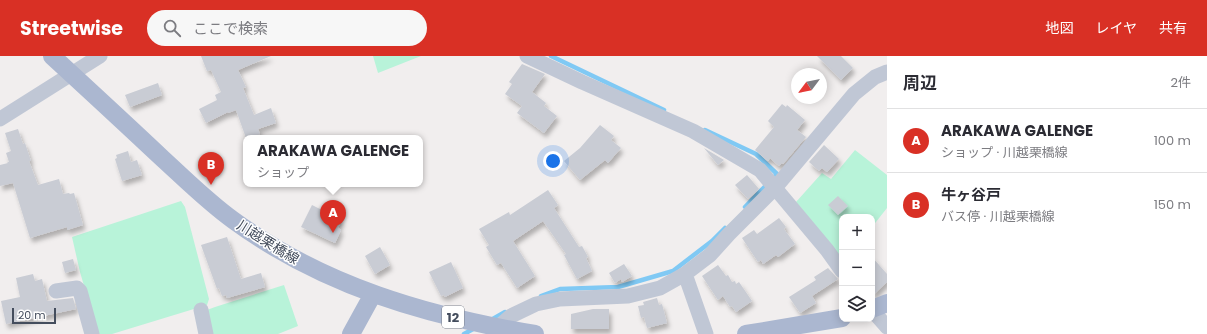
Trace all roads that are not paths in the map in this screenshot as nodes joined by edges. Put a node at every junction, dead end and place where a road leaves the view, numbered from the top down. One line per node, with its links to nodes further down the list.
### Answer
1 (52, 56): 5 (main road, 川越栗橋線 / 12)
2 (100, 56): 5 (street)
3 (527, 56): 7 (street)
4 (887, 72): 7 (street)
5 (71, 74): 6 (street); 11 (main road, 川越栗橋線 / 12)
6 (0, 119)
7 (775, 188): 8 (street); 9 (street)
8 (839, 267)
9 (685, 274): 18 (street); 23 (street)
10 (56, 292): 19 (street)
11 (373, 294): 18 (main road, 川越栗橋線 / 12); 21 (main road)
12 (887, 304): 13 (main road)
13 (875, 309)
14 (201, 310): 20 (street)
15 (875, 313): 17 (street)
16 (839, 318): 24 (main road)
17 (887, 327)
18 (498, 328): 22 (main road, 川越栗橋線 / 12)
19 (92, 334)
20 (206, 334)
21 (351, 334)
22 (536, 334)
23 (706, 334)
24 (746, 334)

